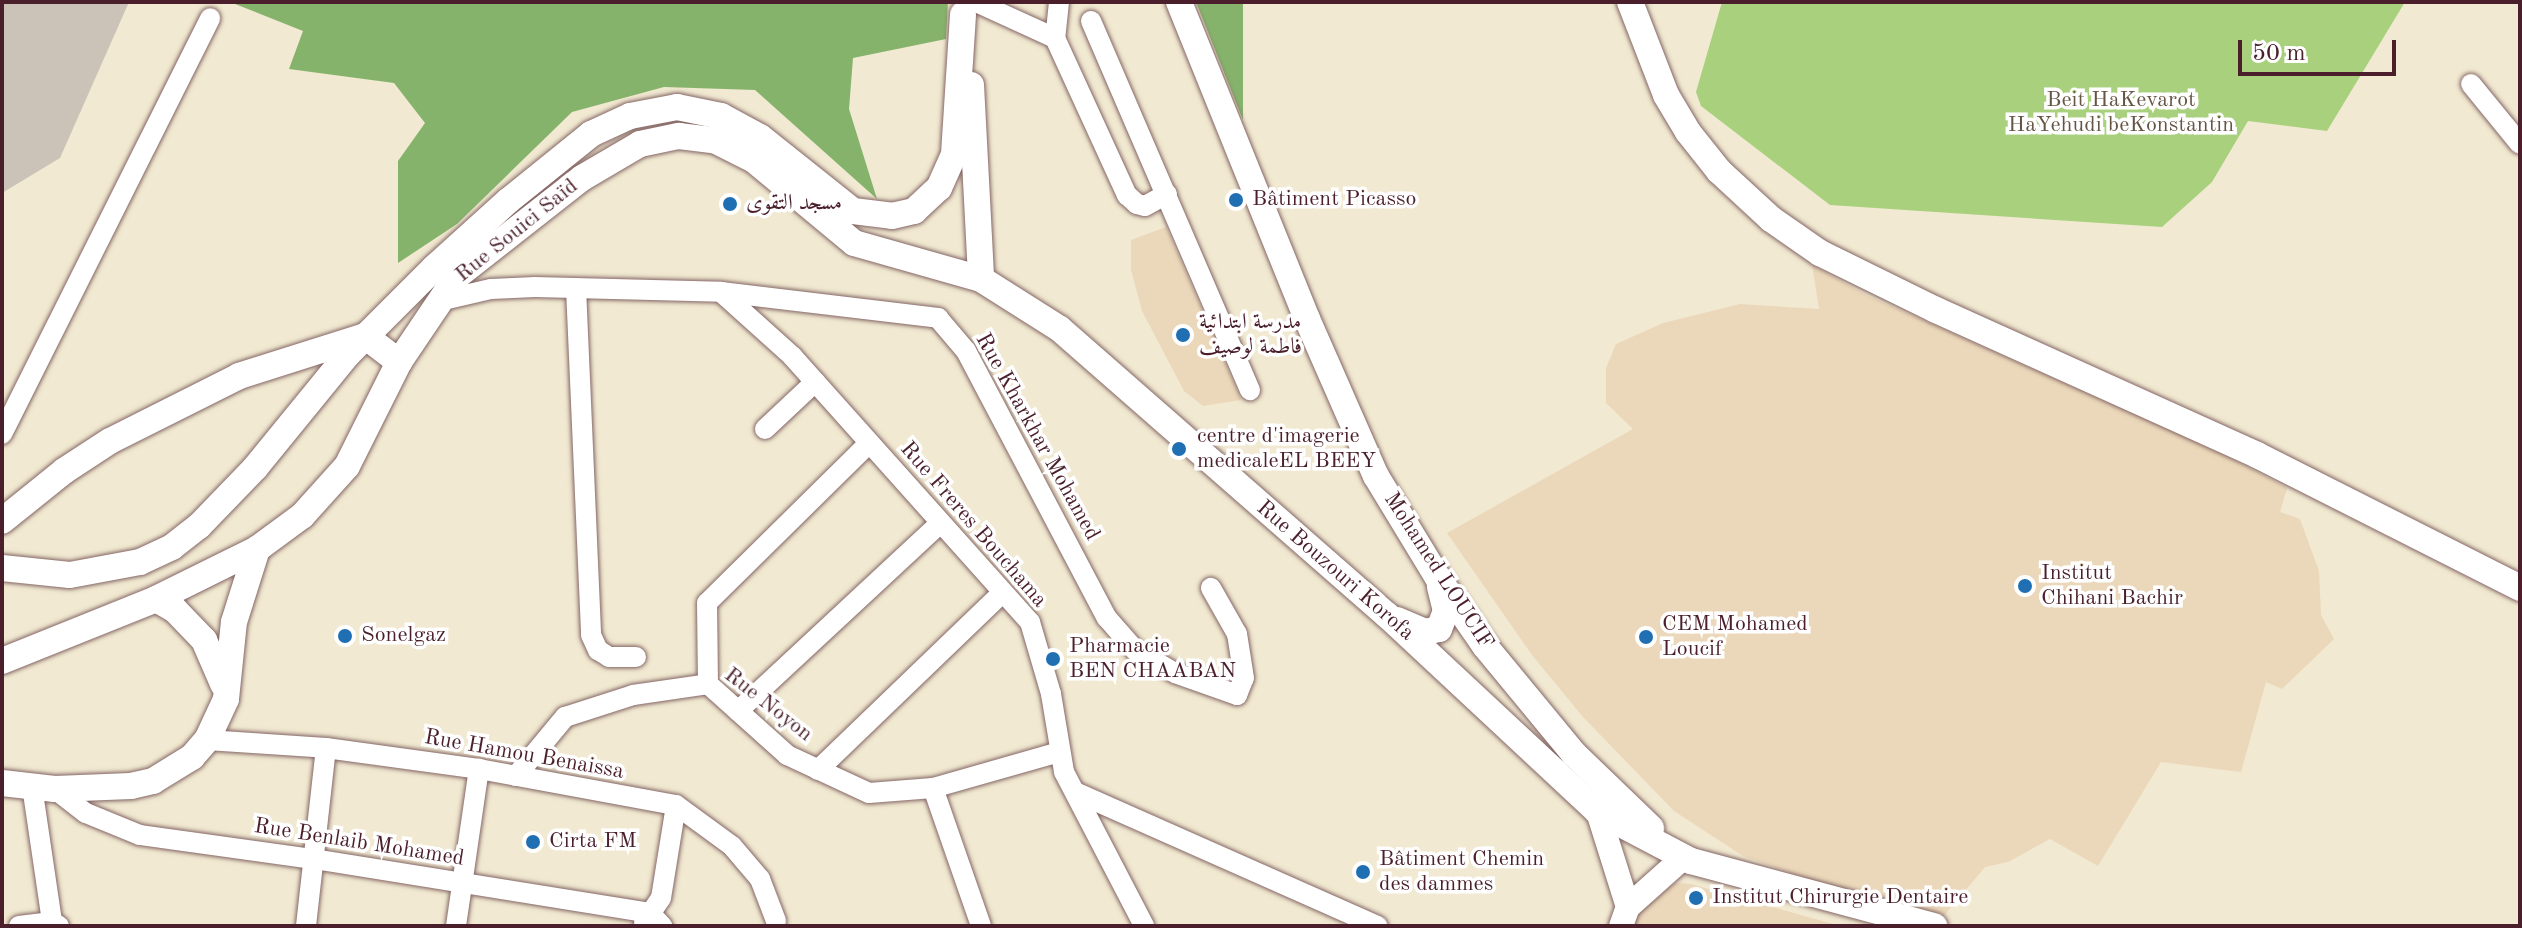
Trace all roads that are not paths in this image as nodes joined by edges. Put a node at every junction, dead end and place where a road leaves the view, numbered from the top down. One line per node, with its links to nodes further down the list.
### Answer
1 (1059, 2): 7 (street)
2 (1179, 2): 27 (main road, Mohamed LOUCIF)
3 (1630, 2): 29 (main road)
4 (968, 6): 7 (street); 12 (main road); 16 (main road)
5 (210, 18): 21 (street)
6 (1091, 21): 10 (street)
7 (1055, 38): 10 (street)
8 (2471, 84): 9 (street)
9 (2520, 144)
10 (1167, 194): 19 (street)
11 (886, 255): 12 (main road, Rue Bouzouri Korofa); 15 (main road, Rue Souici Saïd)
12 (981, 279): 32 (main road, Rue Bouzouri Korofa)
13 (576, 288): 14 (street, Rue Kharkhar Mohamed); 15 (street, Rue Kharkhar Mohamed); 33 (street)
14 (721, 292): 18 (street, Rue Freres Bouchama); 28 (street, Rue Kharkhar Mohamed)
15 (439, 301): 17 (main road, Rue Souici Saïd)
16 (365, 336): 17 (main road); 23 (main road); 26 (main road)
17 (399, 362): 25 (main road, Rue Souici Saïd)
18 (815, 382): 20 (street); 22 (street, Rue Freres Bouchama)
19 (1250, 390)
20 (765, 429)
21 (2, 434)
22 (869, 443): 24 (street, Rue Freres Bouchama); 35 (street)
23 (2, 521)
24 (940, 523): 30 (street, Rue Freres Bouchama); 37 (street)
25 (257, 549): 31 (main road, Rue Souici Saïd); 36 (main road)
26 (2, 568)
27 (1438, 578): 32 (main road); 51 (main road, Mohamed LOUCIF)
28 (1211, 588)
29 (2520, 588)
30 (1002, 593): 40 (street, Rue Freres Bouchama); 42 (street)
31 (156, 599): 34 (main road, Rue Souici Saïd); 36 (main road)
32 (1387, 615): 49 (main road, Rue Bouzouri Korofa)
33 (636, 657)
34 (2, 661)
35 (708, 684): 37 (street, Rue Noyon); 43 (street, Rue Noyon)
36 (226, 699): 38 (main road)
37 (738, 711): 42 (street, Rue Noyon)
38 (207, 740): 39 (street, Rue Hamou Benaissa); 45 (main road)
39 (326, 748): 41 (street, Rue Hamou Benaissa); 50 (street)
40 (1059, 752): 46 (street, Rue Noyon); 47 (street, Rue Freres Bouchama)
41 (479, 769): 43 (street, Rue Hamou Benaissa); 52 (street)
42 (818, 770): 46 (street, Rue Noyon)
43 (516, 776): 48 (street, Rue Hamou Benaissa)
44 (2, 783): 45 (main road)
45 (44, 788): 50 (street, Rue Benlaib Mohamed); 56 (street)
46 (933, 788): 60 (street)
47 (1075, 792): 61 (street, Rue Freres Bouchama); 62 (street)
48 (676, 805): 54 (street, Rue Hamou Benaissa); 55 (street)
49 (1598, 812): 51 (main road, Rue Bouzouri Korofa); 53 (street)
50 (314, 859): 52 (street, Rue Benlaib Mohamed); 58 (street)
51 (1687, 859): 53 (street); 63 (main road)
52 (461, 883): 55 (street, Rue Benlaib Mohamed); 59 (street)
53 (1624, 916)
54 (776, 921)
55 (651, 922)
56 (53, 925): 57 (street)
57 (19, 926)
58 (306, 926)
59 (456, 926)
60 (981, 926)
61 (1144, 926)
62 (1378, 926)
63 (1934, 926)

